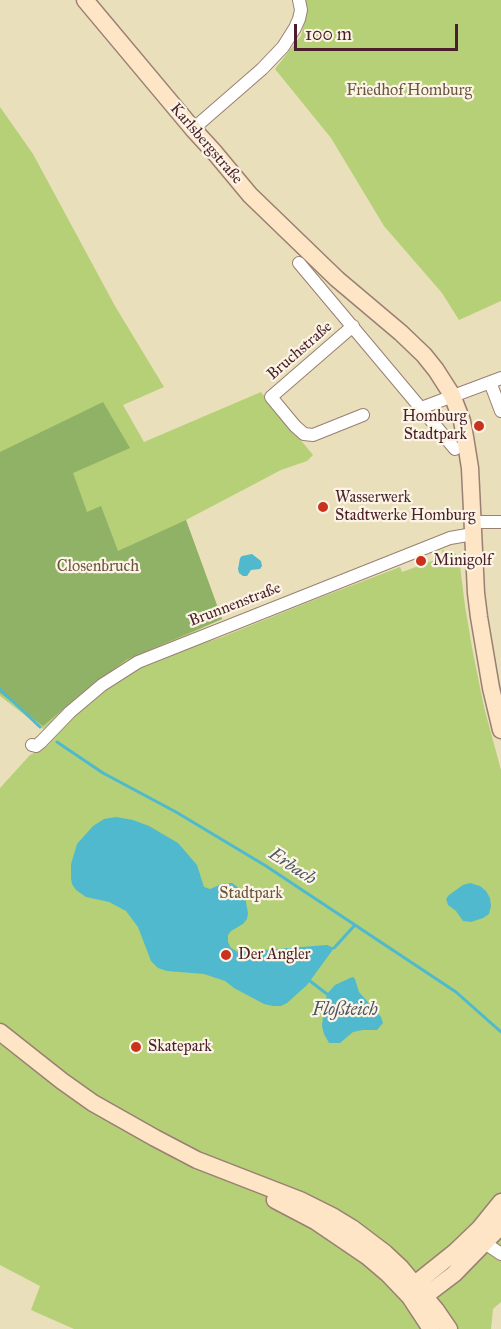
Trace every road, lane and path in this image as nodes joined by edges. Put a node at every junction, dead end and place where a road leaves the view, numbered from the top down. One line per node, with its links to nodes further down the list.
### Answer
1 (85, 0): 3 (main road, Karlsbergstraße)
2 (299, 0): 3 (street)
3 (193, 129): 5 (main road, Karlsbergstraße)
4 (299, 263): 6 (street)
5 (337, 279): 6 (street); 9 (main road, Karlsbergstraße)
6 (324, 292): 7 (street)
7 (353, 326): 10 (street); 12 (street, Bruchstraße)
8 (495, 380): 9 (street); 11 (street)
9 (452, 395): 10 (street); 15 (main road, Karlsbergstraße)
10 (421, 408): 13 (street)
11 (501, 411)
12 (363, 415)
13 (454, 449)
14 (501, 522): 15 (street)
15 (473, 528): 16 (main road, Karlsbergstraße); 17 (street, Brunnenstraße)
16 (501, 730)
17 (32, 745)
18 (0, 1032): 22 (main road)
19 (501, 1202): 20 (main road)
20 (493, 1232): 21 (street); 22 (main road)
21 (501, 1254)
22 (416, 1292): 23 (main road); 24 (main road)
23 (431, 1329)
24 (449, 1329)

